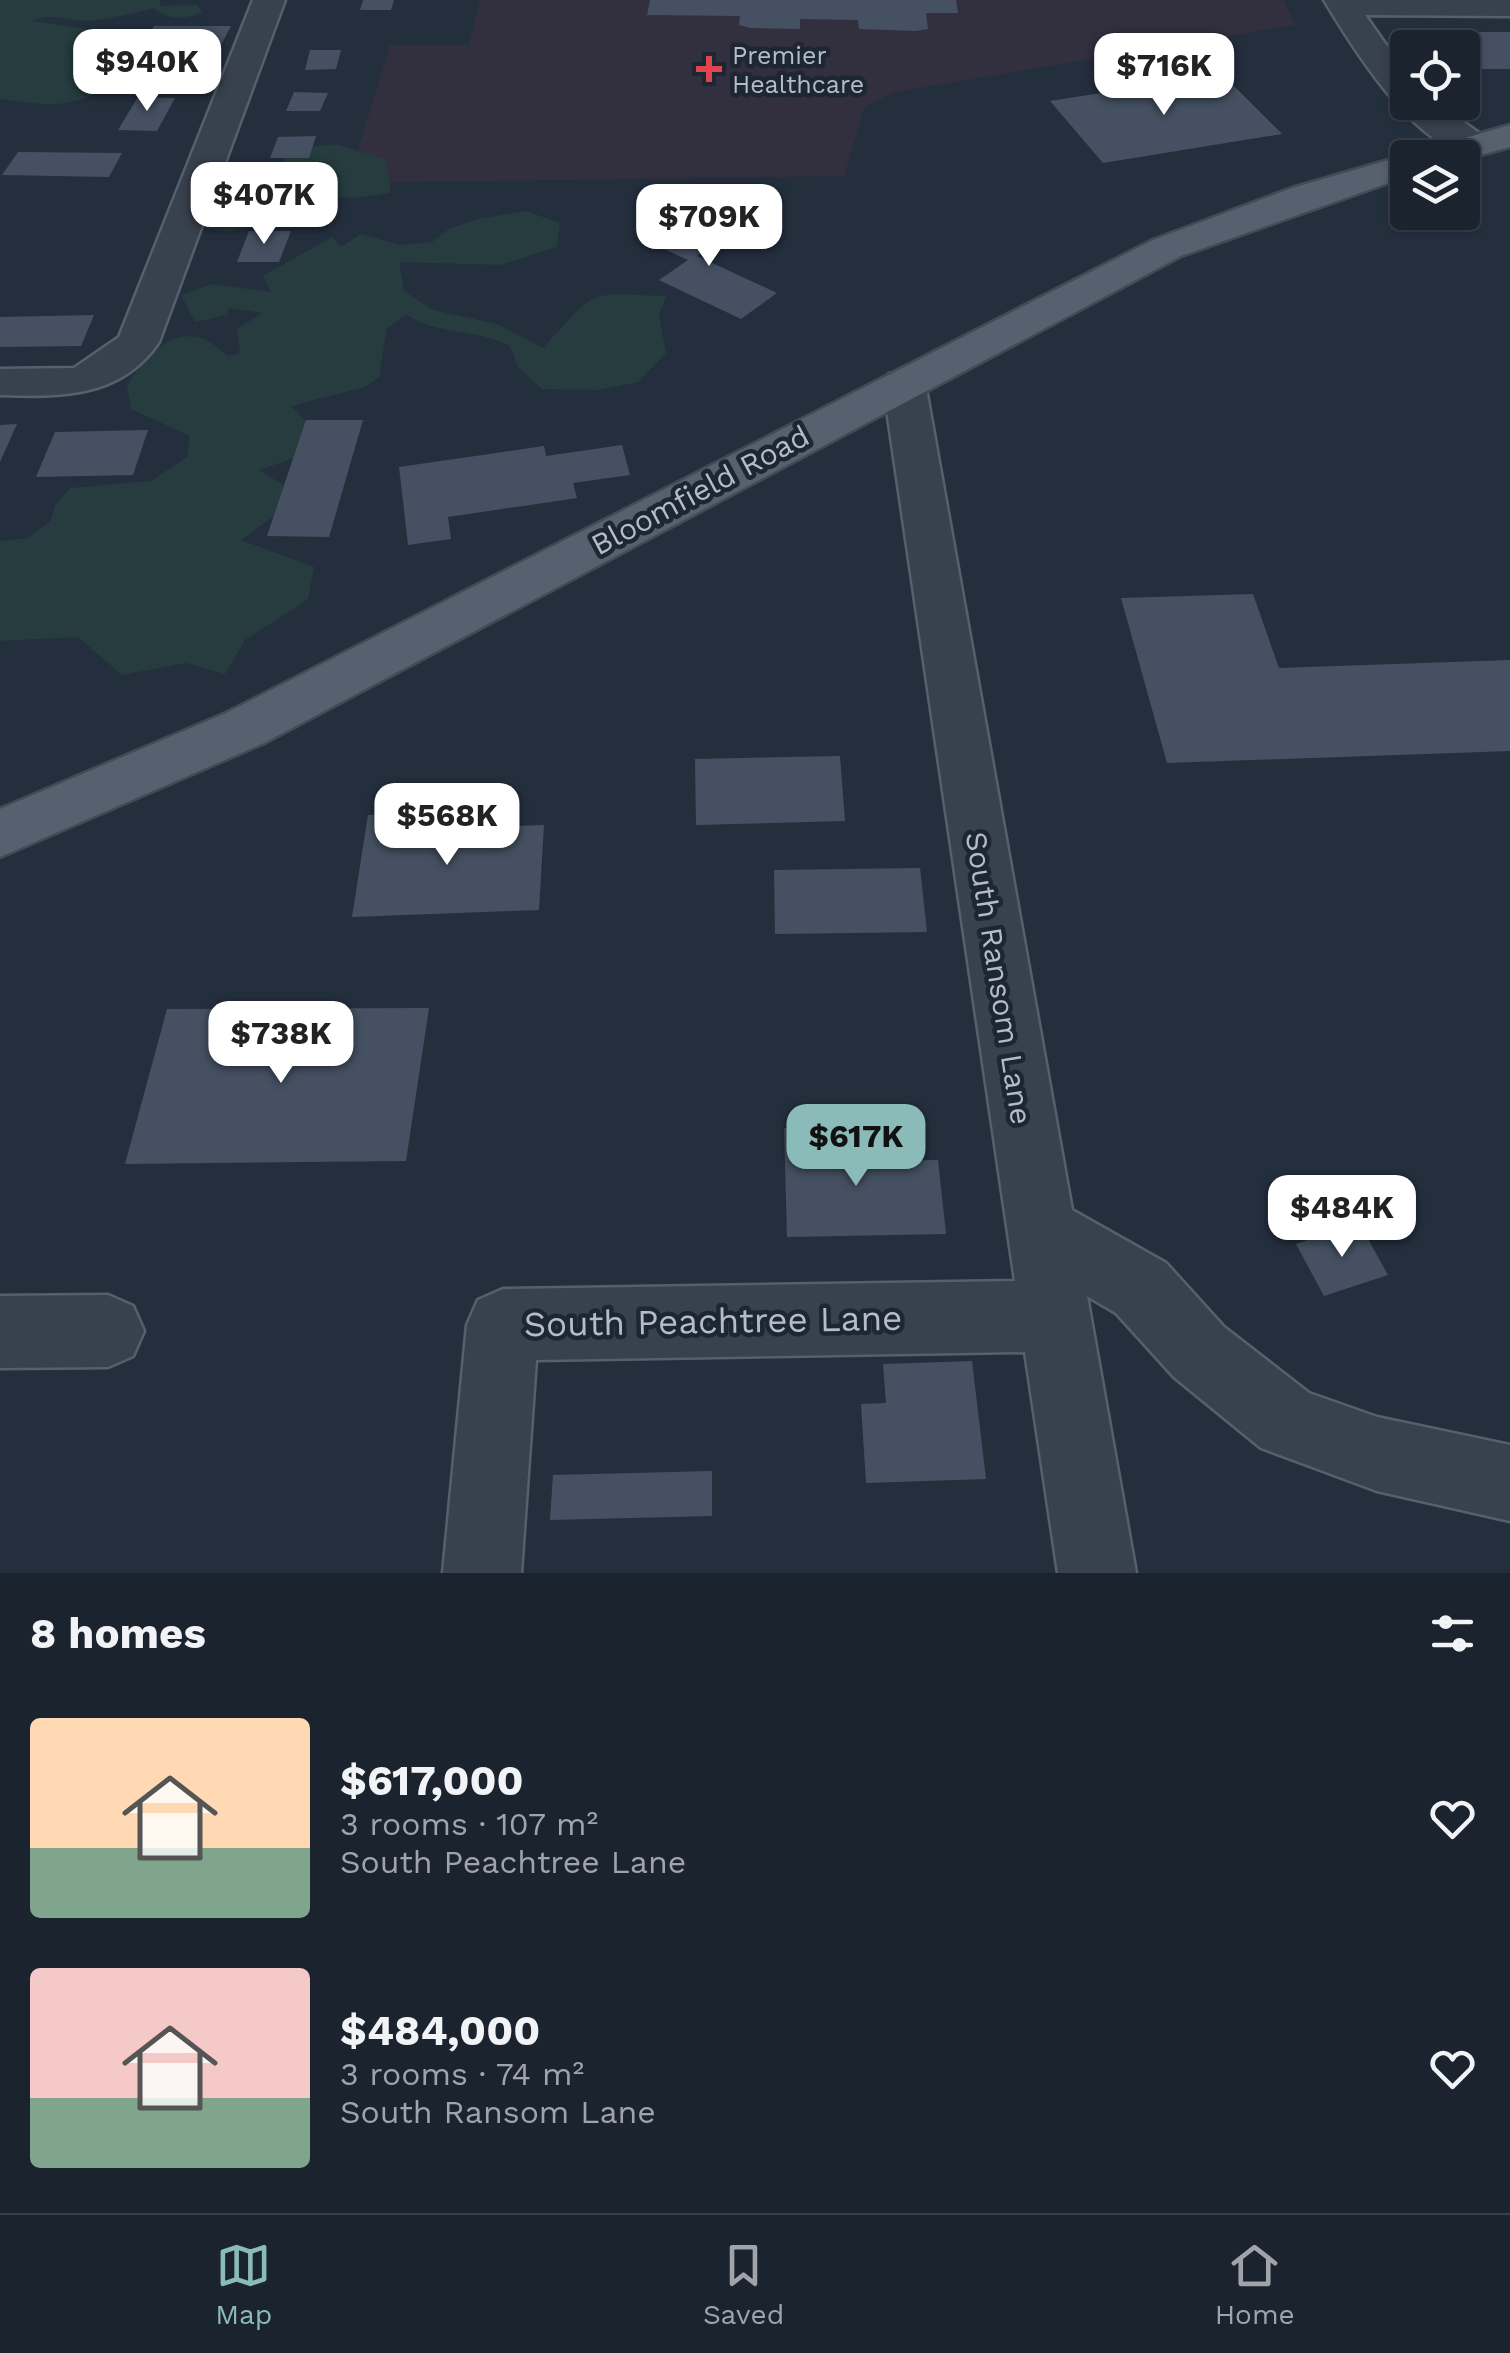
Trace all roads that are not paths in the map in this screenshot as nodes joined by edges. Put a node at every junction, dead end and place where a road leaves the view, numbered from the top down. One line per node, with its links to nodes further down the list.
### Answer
1 (269, 0): 10 (street)
2 (1341, 2): 3 (street); 4 (street)
3 (1510, 6)
4 (1390, 77)
5 (1438, 120): 7 (street)
6 (1510, 136): 8 (main road)
7 (1465, 140)
8 (1480, 142)
9 (1390, 170): 11 (main road, Bloomfield Road)
10 (0, 382)
11 (904, 383): 12 (main road, Bloomfield Road); 13 (street, South Ransom Lane)
12 (0, 834)
13 (1039, 1229): 14 (street, South Ransom Lane); 17 (street)
14 (1053, 1316): 18 (street, South Peachtree Lane); 19 (street, South Ransom Lane)
15 (108, 1331): 16 (street)
16 (0, 1332)
17 (1510, 1483)
18 (482, 1573)
19 (1097, 1573)

